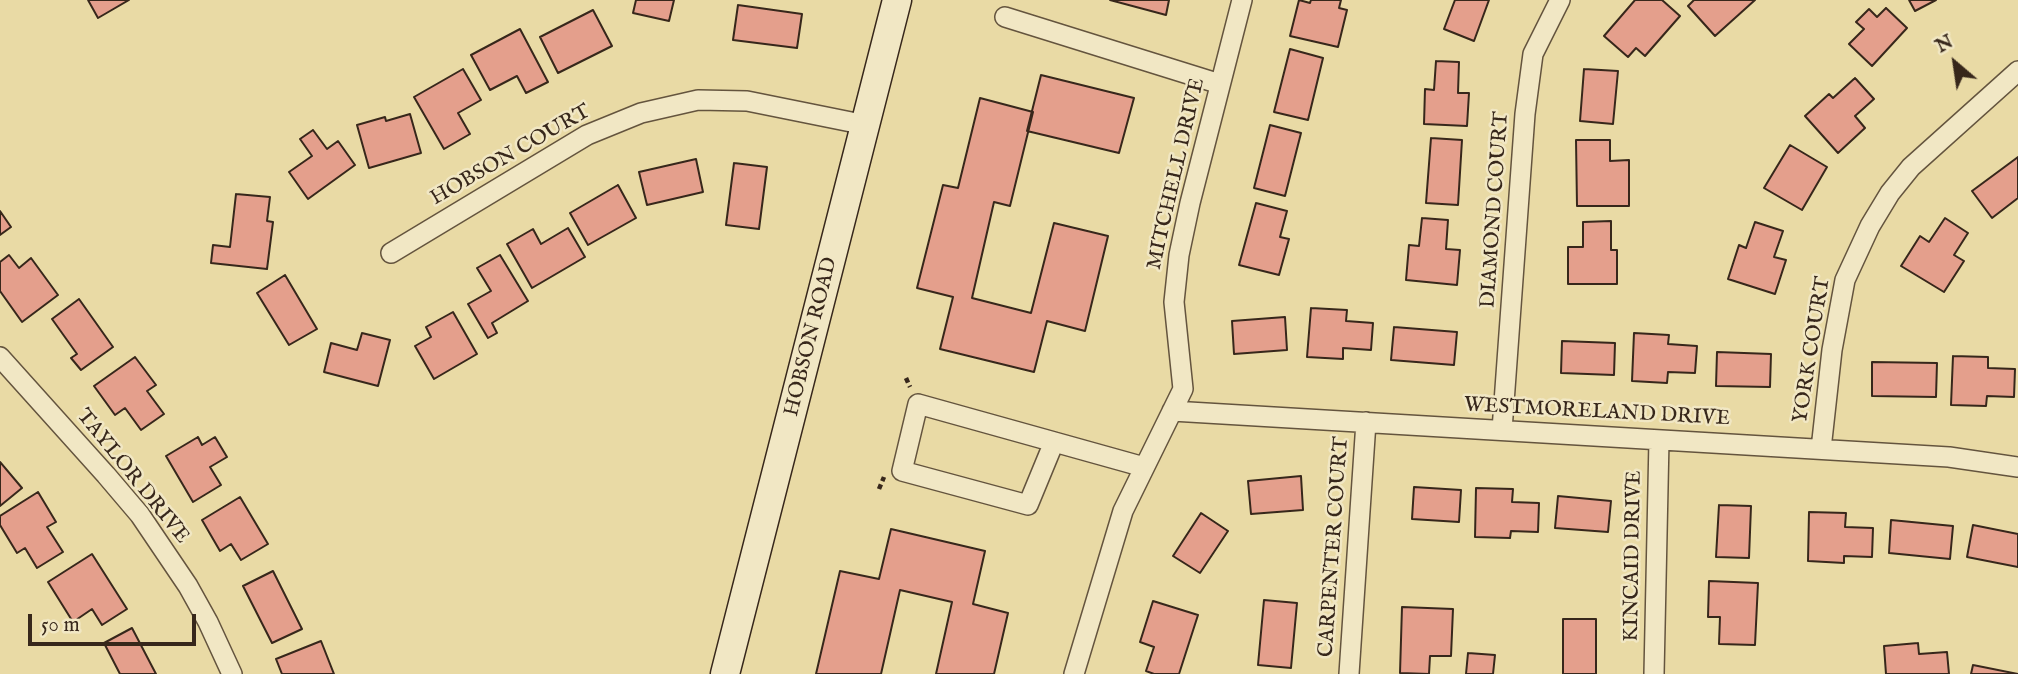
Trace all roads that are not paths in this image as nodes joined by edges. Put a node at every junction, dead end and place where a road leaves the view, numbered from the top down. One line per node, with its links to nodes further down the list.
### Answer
1 (897, 0): 7 (main road, HOBSON ROAD)
2 (1242, 0): 6 (street, MITCHELL DRIVE)
3 (1560, 0): 12 (street, DIAMOND COURT)
4 (1004, 17): 6 (street)
5 (2018, 71): 15 (street, YORK COURT)
6 (1220, 84): 10 (street, MITCHELL DRIVE)
7 (866, 125): 8 (street, HOBSON COURT); 19 (main road, HOBSON ROAD)
8 (391, 253)
9 (0, 357): 18 (street, TAYLOR DRIVE)
10 (1172, 411): 11 (street, WESTMORELAND DRIVE); 16 (street, MITCHELL DRIVE)
11 (1366, 422): 12 (street, WESTMORELAND DRIVE); 21 (street, CARPENTER COURT)
12 (1502, 430): 13 (street, WESTMORELAND DRIVE)
13 (1659, 440): 15 (street, WESTMORELAND DRIVE); 22 (street, KINCAID DRIVE)
14 (1054, 442): 14 (street); 16 (street)
15 (1821, 449): 17 (street, WESTMORELAND DRIVE)
16 (1144, 467): 20 (street, MITCHELL DRIVE)
17 (2018, 467)
18 (232, 674)
19 (725, 674)
20 (1074, 674)
21 (1349, 674)
22 (1654, 674)

